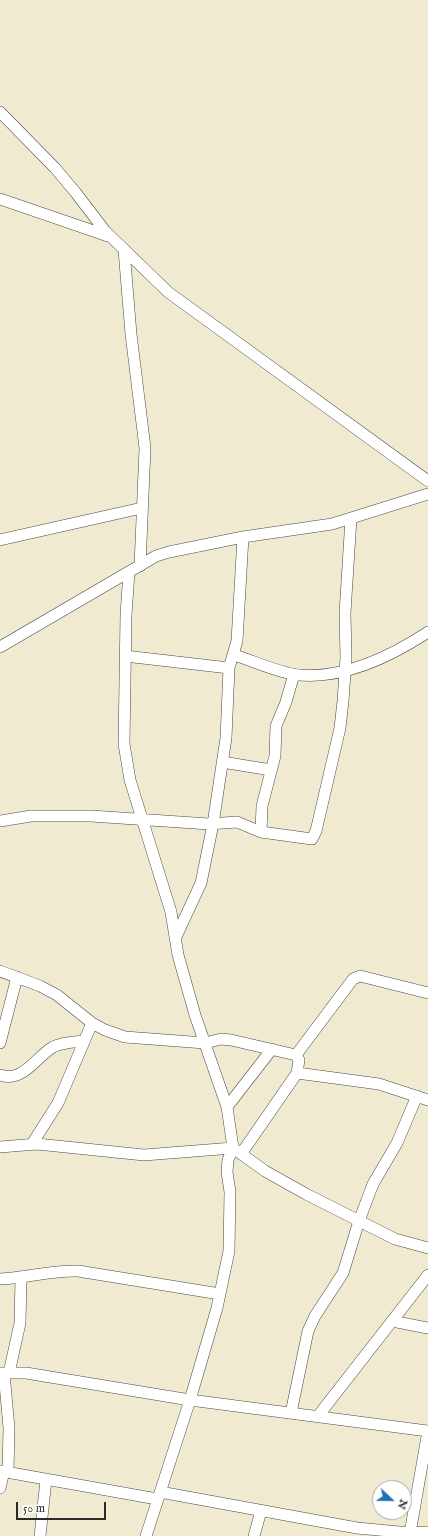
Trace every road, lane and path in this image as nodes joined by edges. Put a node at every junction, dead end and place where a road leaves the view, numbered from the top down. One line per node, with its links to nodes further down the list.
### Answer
1 (0, 112): 3 (street)
2 (0, 199): 3 (street)
3 (111, 237): 4 (street)
4 (124, 250): 5 (street); 7 (street)
5 (428, 481)
6 (428, 494): 8 (street)
7 (142, 508): 10 (street); 11 (street)
8 (351, 518): 9 (street); 18 (street)
9 (243, 537): 11 (street); 15 (street)
10 (0, 540)
11 (140, 566): 12 (street)
12 (129, 572): 14 (street); 16 (street)
13 (428, 632): 18 (street)
14 (0, 647)
15 (234, 655): 17 (street); 19 (street)
16 (126, 656): 17 (street); 22 (street)
17 (229, 668): 20 (street)
18 (345, 672): 19 (street); 25 (street)
19 (294, 674): 21 (street)
20 (222, 762): 21 (street); 24 (street)
21 (271, 770): 25 (street)
22 (142, 820): 23 (street); 24 (street); 26 (street)
23 (0, 821)
24 (213, 824): 25 (street); 26 (street)
25 (261, 832)
26 (175, 939): 33 (street)
27 (0, 971): 28 (street)
28 (17, 977): 30 (street); 32 (street)
29 (428, 993): 35 (street)
30 (92, 1023): 31 (street); 33 (street)
31 (84, 1041): 37 (street); 40 (street)
32 (0, 1043)
33 (205, 1043): 34 (street); 39 (street)
34 (272, 1049): 35 (street); 39 (street)
35 (296, 1055): 36 (street)
36 (297, 1073): 38 (street); 42 (street)
37 (0, 1075)
38 (423, 1098): 43 (street)
39 (227, 1107): 42 (street)
40 (32, 1144): 41 (street); 42 (street)
41 (0, 1147)
42 (237, 1151): 43 (street); 48 (street)
43 (359, 1221): 44 (street); 53 (street)
44 (428, 1248)
45 (428, 1275): 49 (street)
46 (21, 1278): 47 (street); 48 (street); 51 (street)
47 (0, 1279)
48 (220, 1294): 52 (street)
49 (392, 1321): 50 (street); 54 (street)
50 (428, 1328)
51 (4, 1373): 52 (street); 56 (street)
52 (190, 1400): 53 (street); 59 (street)
53 (291, 1413): 54 (street)
54 (318, 1416): 55 (street)
55 (428, 1431): 62 (street)
56 (4, 1471): 57 (street); 58 (street)
57 (46, 1480): 59 (street); 63 (street)
58 (0, 1488)
59 (159, 1496): 60 (street); 64 (street)
60 (261, 1511): 62 (street); 65 (street)
61 (428, 1532): 62 (street)
62 (410, 1533)
63 (40, 1536)
64 (146, 1536)
65 (254, 1536)

